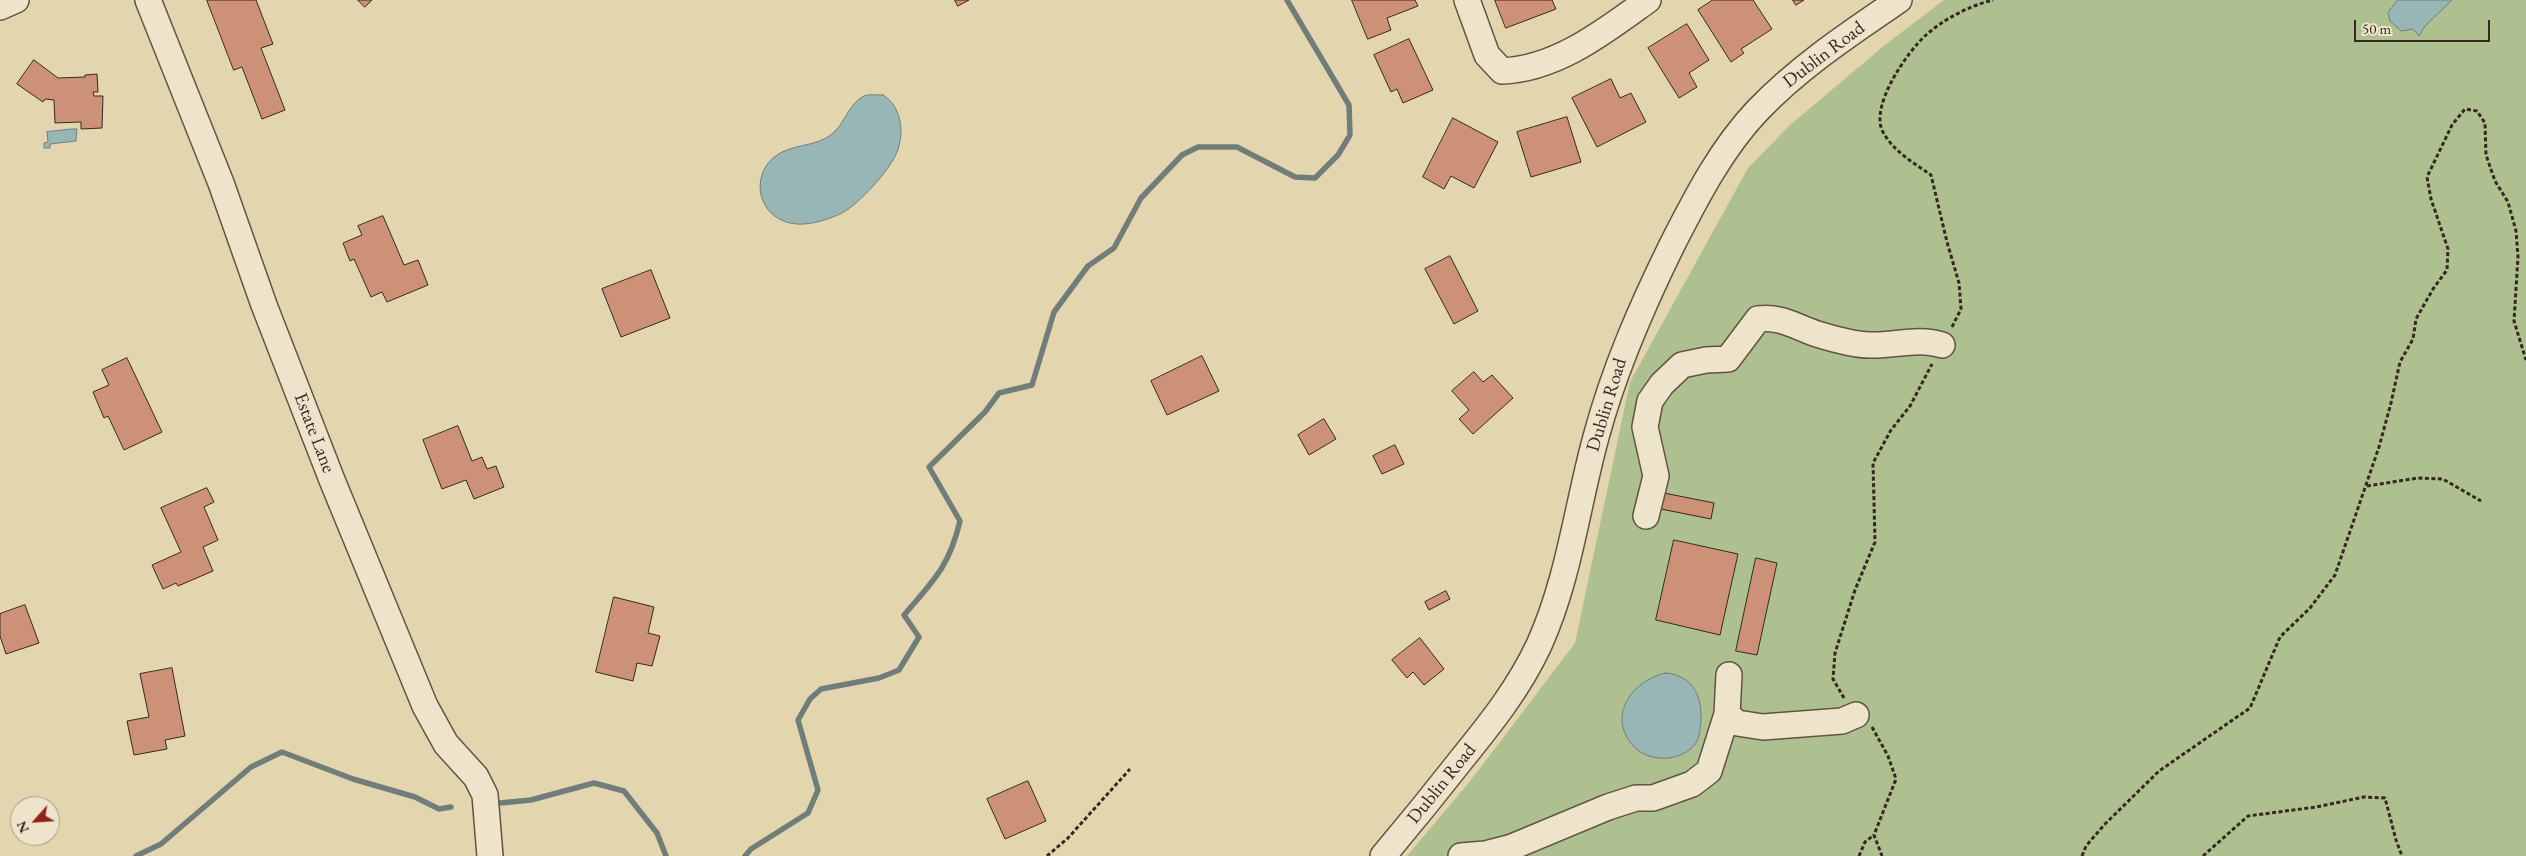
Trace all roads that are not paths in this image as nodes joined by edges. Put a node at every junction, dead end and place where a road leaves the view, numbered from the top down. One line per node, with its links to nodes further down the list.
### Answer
1 (16, 0): 6 (street)
2 (148, 0): 12 (street, Estate Lane)
3 (1467, 0): 4 (street)
4 (1648, 0)
5 (1899, 0): 13 (street, Dublin Road)
6 (0, 7)
7 (1942, 345): 8 (street)
8 (1646, 516)
9 (1728, 675): 10 (street)
10 (1727, 714): 11 (street); 14 (street)
11 (1856, 715)
12 (490, 856)
13 (1383, 856)
14 (1461, 856)

